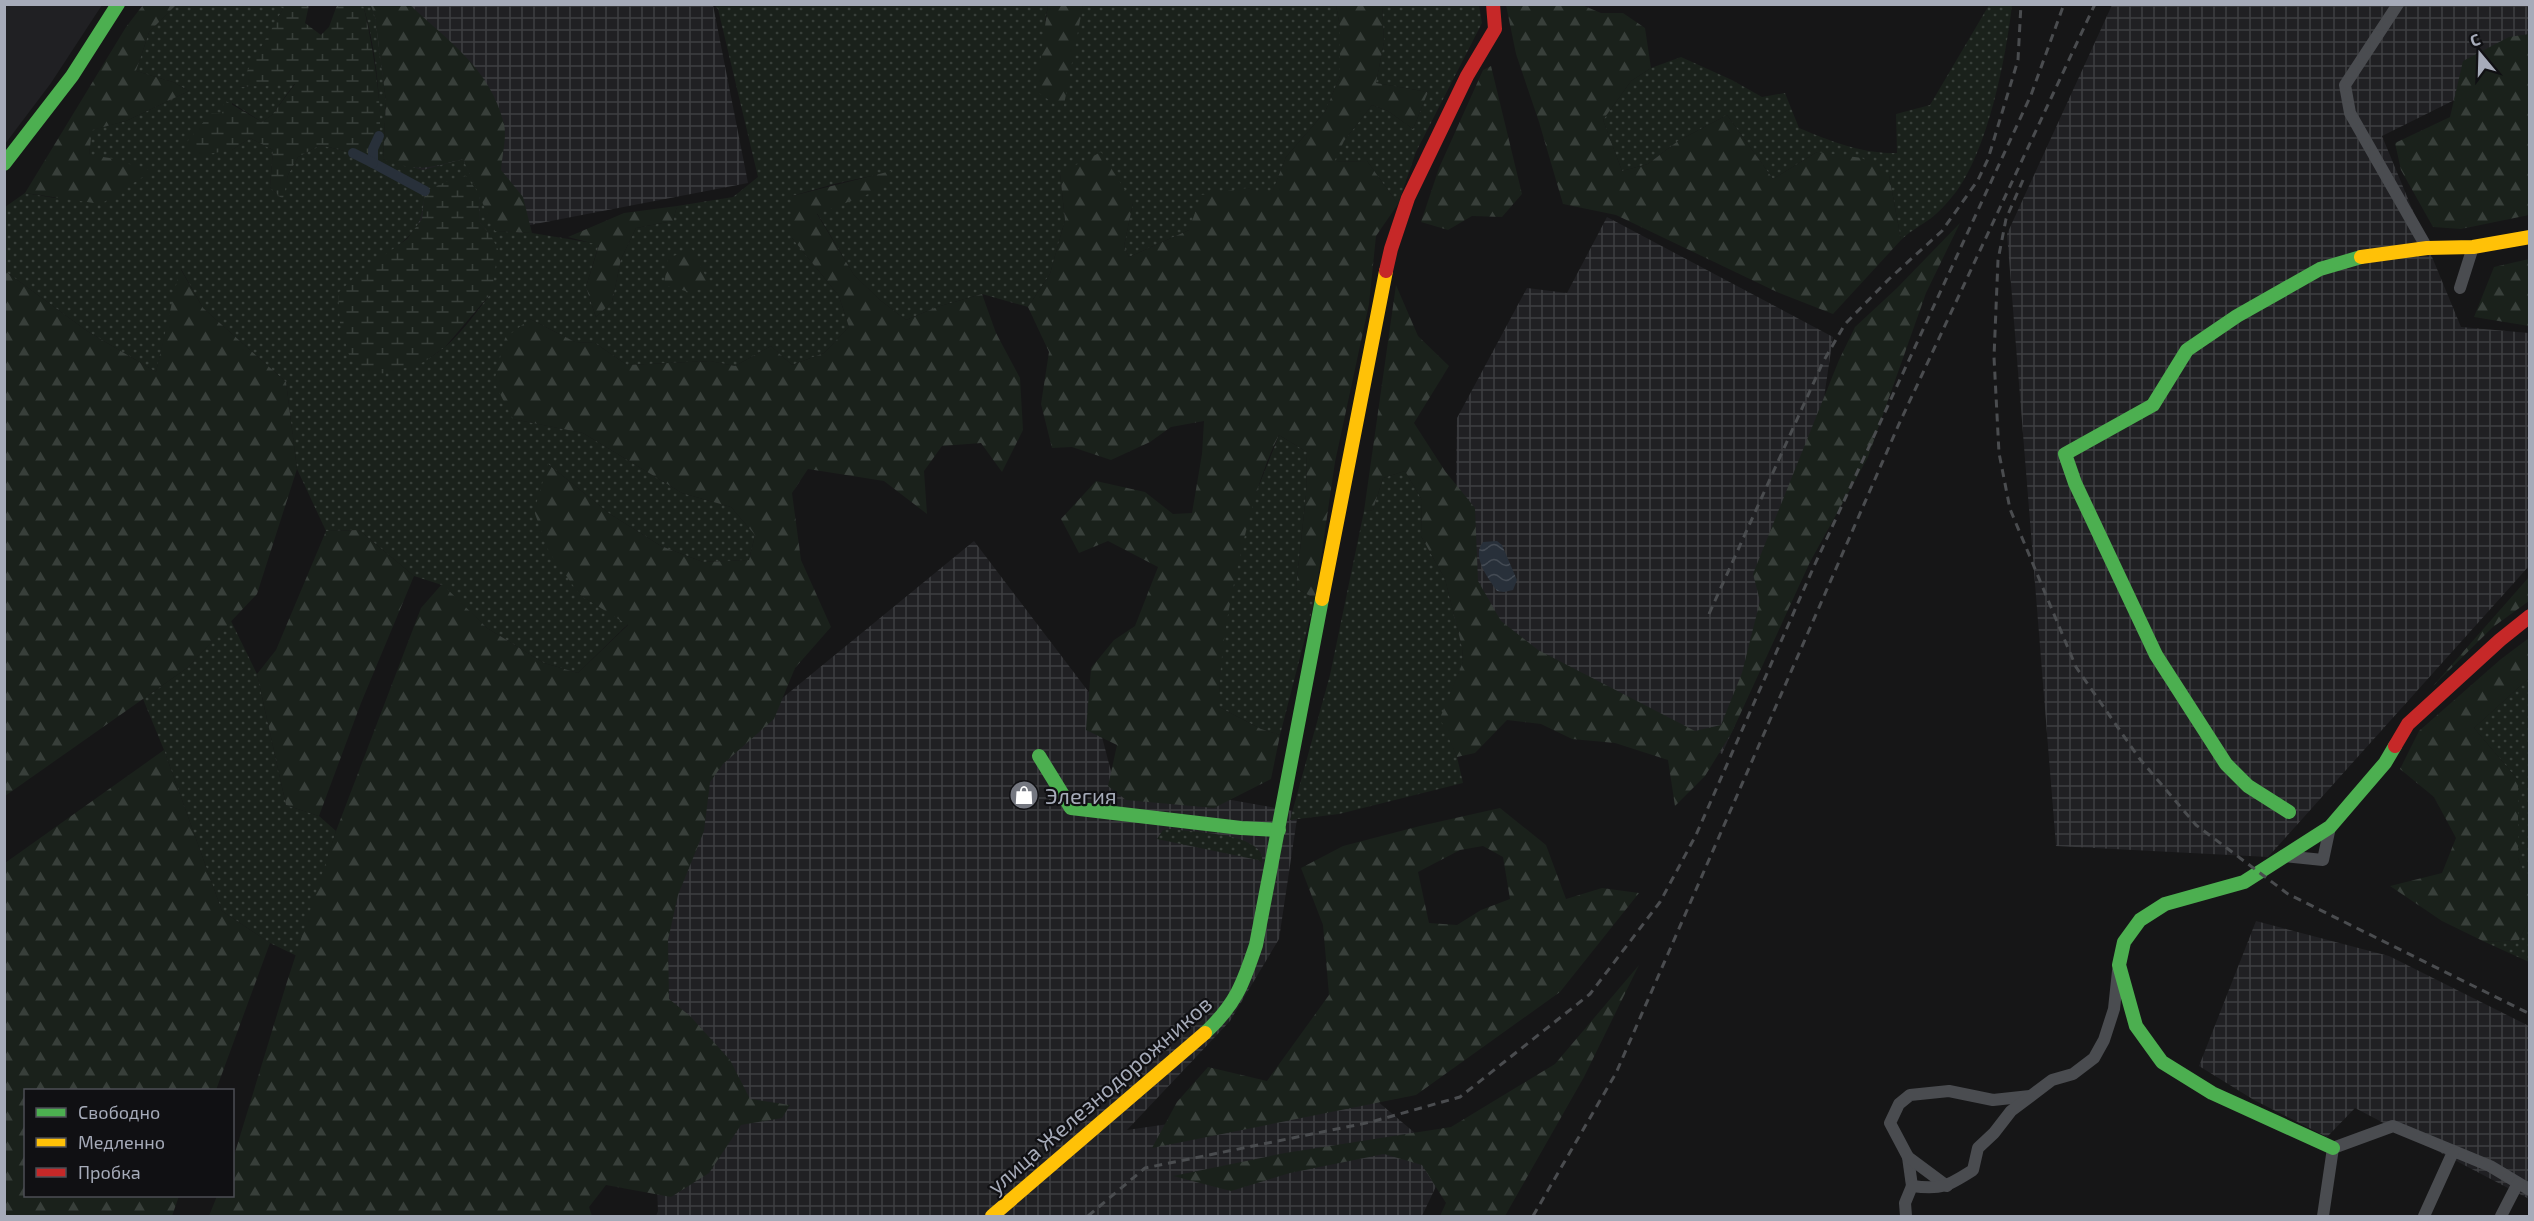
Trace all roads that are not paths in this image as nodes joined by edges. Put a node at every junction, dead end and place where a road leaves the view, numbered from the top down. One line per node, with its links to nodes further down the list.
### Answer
1 (118, 4): 4 (street)
2 (1492, 4): 13 (street, улица Железнодорожников)
3 (2398, 4): 7 (street)
4 (4, 164)
5 (2529, 237): 6 (street)
6 (2474, 247): 7 (street); 8 (street)
7 (2427, 248): 11 (street)
8 (2460, 288)
9 (2529, 616): 12 (street)
10 (1039, 756): 13 (street)
11 (2289, 812)
12 (2330, 827): 14 (street); 14 (street)
13 (1278, 830): 23 (street, улица Железнодорожников)
14 (2282, 856): 15 (street)
15 (2119, 965): 16 (street); 17 (street)
16 (2034, 1095): 19 (street); 21 (street)
17 (2333, 1148): 18 (street); 25 (street)
18 (2453, 1152): 22 (street); 26 (street)
19 (1908, 1157): 20 (street); 21 (street)
20 (1912, 1186): 21 (street); 24 (street)
21 (1947, 1186)
22 (2524, 1186): 27 (street)
23 (992, 1216)
24 (1906, 1216)
25 (2323, 1216)
26 (2424, 1216)
27 (2501, 1216)

